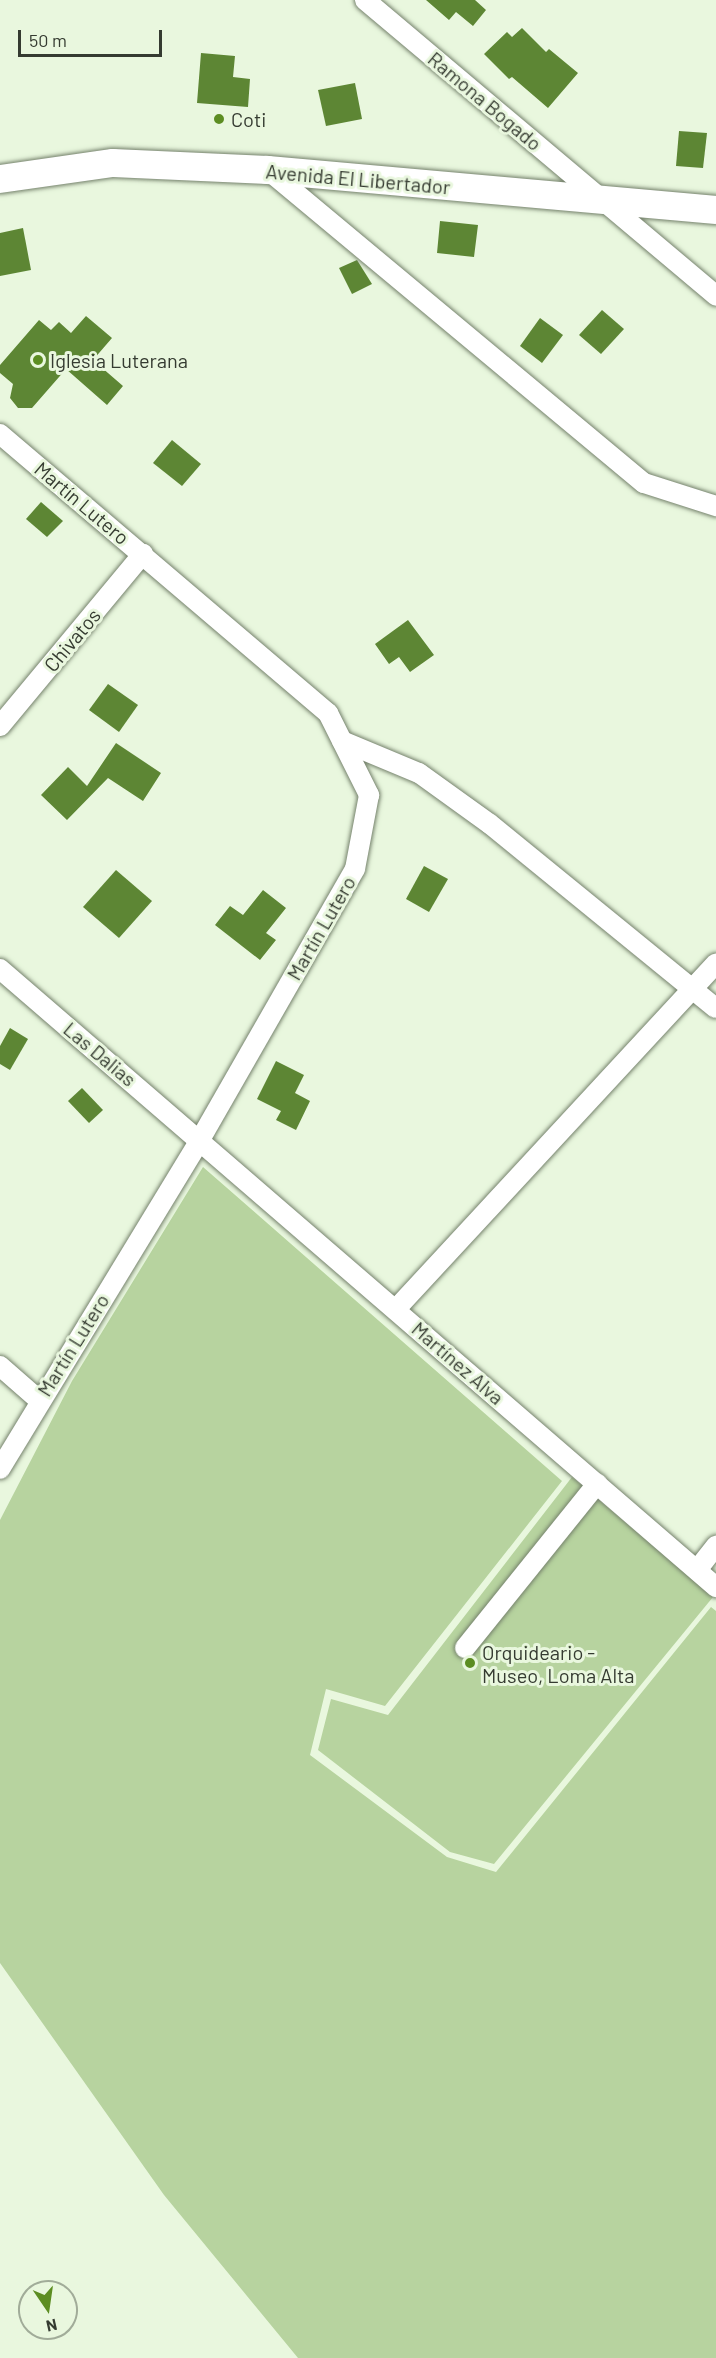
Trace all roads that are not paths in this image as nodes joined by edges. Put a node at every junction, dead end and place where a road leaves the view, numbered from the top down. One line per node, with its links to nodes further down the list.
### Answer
1 (365, 0): 4 (street, Ramona Bogado)
2 (268, 170): 3 (main road, Avenida El Libertador); 4 (main road, Avenida El Libertador); 8 (street)
3 (0, 179)
4 (606, 202): 5 (main road, Avenida El Libertador); 6 (street, Ramona Bogado)
5 (716, 210)
6 (716, 296)
7 (0, 434): 9 (street, Martín Lutero)
8 (716, 506)
9 (143, 554): 10 (street, Chivatos); 11 (street, Martín Lutero)
10 (0, 726)
11 (342, 741): 14 (street); 16 (street, Martín Lutero)
12 (716, 963): 14 (street)
13 (0, 969): 16 (street, Las Dalias)
14 (694, 991): 15 (street); 17 (street)
15 (716, 1008)
16 (200, 1140): 17 (street, Martínez Alva); 19 (street, Martín Lutero)
17 (396, 1310): 21 (street, Martínez Alva)
18 (0, 1366): 19 (street)
19 (39, 1400): 20 (street, Martín Lutero)
20 (0, 1469)
21 (597, 1484): 23 (street, Martínez Alva); 25 (street)
22 (716, 1546): 23 (street)
23 (697, 1570): 24 (street, Martínez Alva)
24 (716, 1587)
25 (465, 1648)

